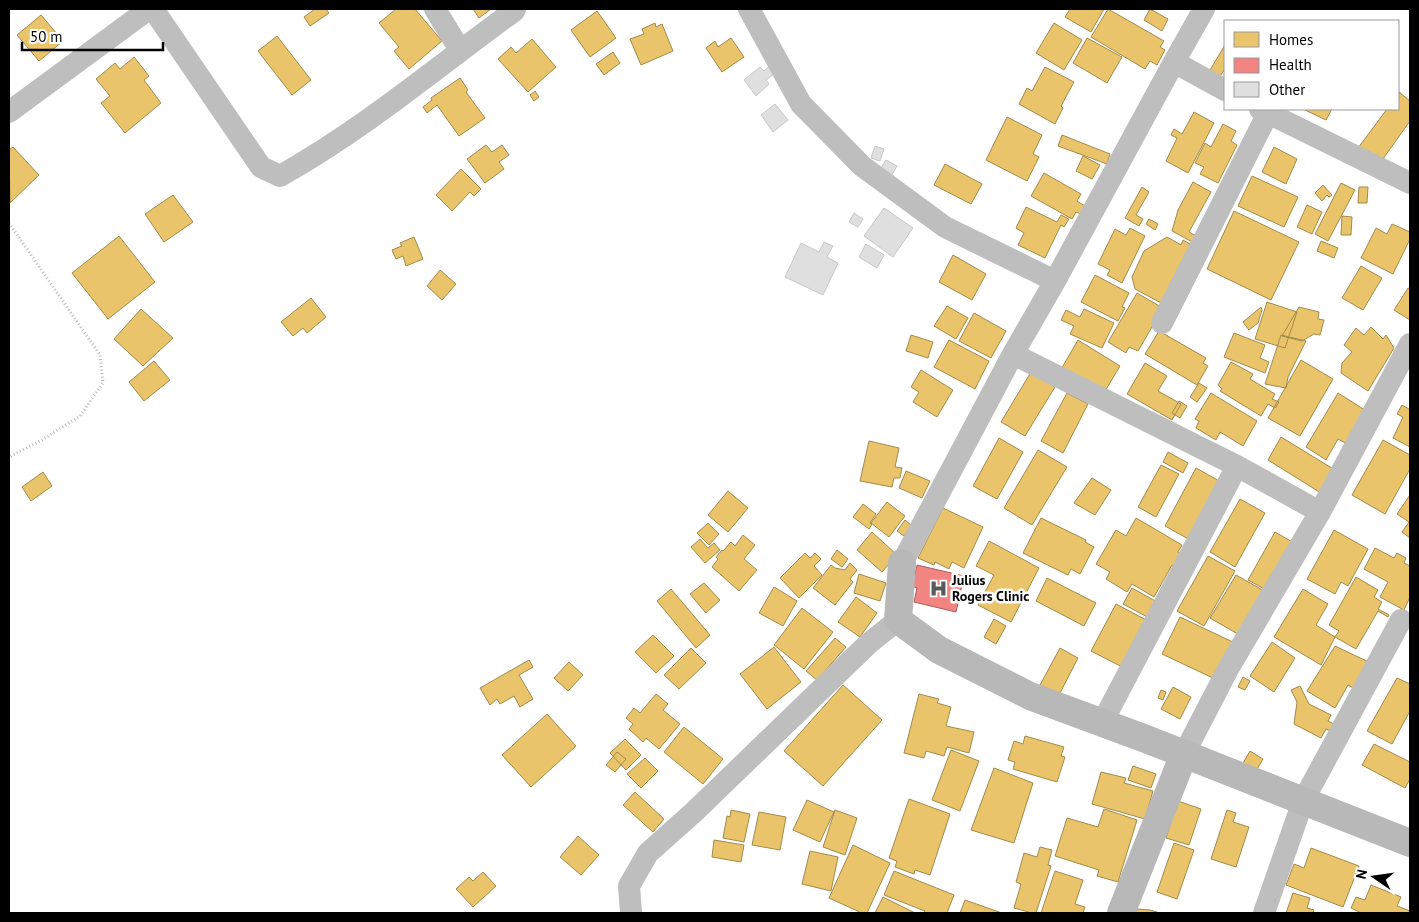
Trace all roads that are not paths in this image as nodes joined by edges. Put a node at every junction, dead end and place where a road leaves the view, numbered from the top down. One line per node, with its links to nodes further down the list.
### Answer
1 (149, 9): 11 (street)
2 (153, 9): 7 (street)
3 (435, 9): 7 (street)
4 (515, 9): 7 (street)
5 (750, 9): 13 (street)
6 (1204, 9): 8 (street)
7 (460, 50)
8 (1174, 62): 9 (street); 13 (street)
9 (1224, 89)
10 (1264, 111): 12 (street); 14 (street)
11 (9, 112)
12 (1410, 182)
13 (1055, 281): 16 (street)
14 (1162, 322)
15 (1410, 344): 18 (street)
16 (1013, 354): 17 (street); 19 (street)
17 (1237, 466): 18 (street); 22 (street)
18 (1320, 512): 23 (street)
19 (902, 563): 20 (street)
20 (898, 620): 22 (street); 26 (street)
21 (1401, 620): 24 (street)
22 (1102, 723): 23 (street)
23 (1184, 754): 24 (street); 27 (street)
24 (1303, 801): 25 (street); 28 (street)
25 (1410, 843)
26 (631, 913)
27 (1120, 913)
28 (1264, 913)

